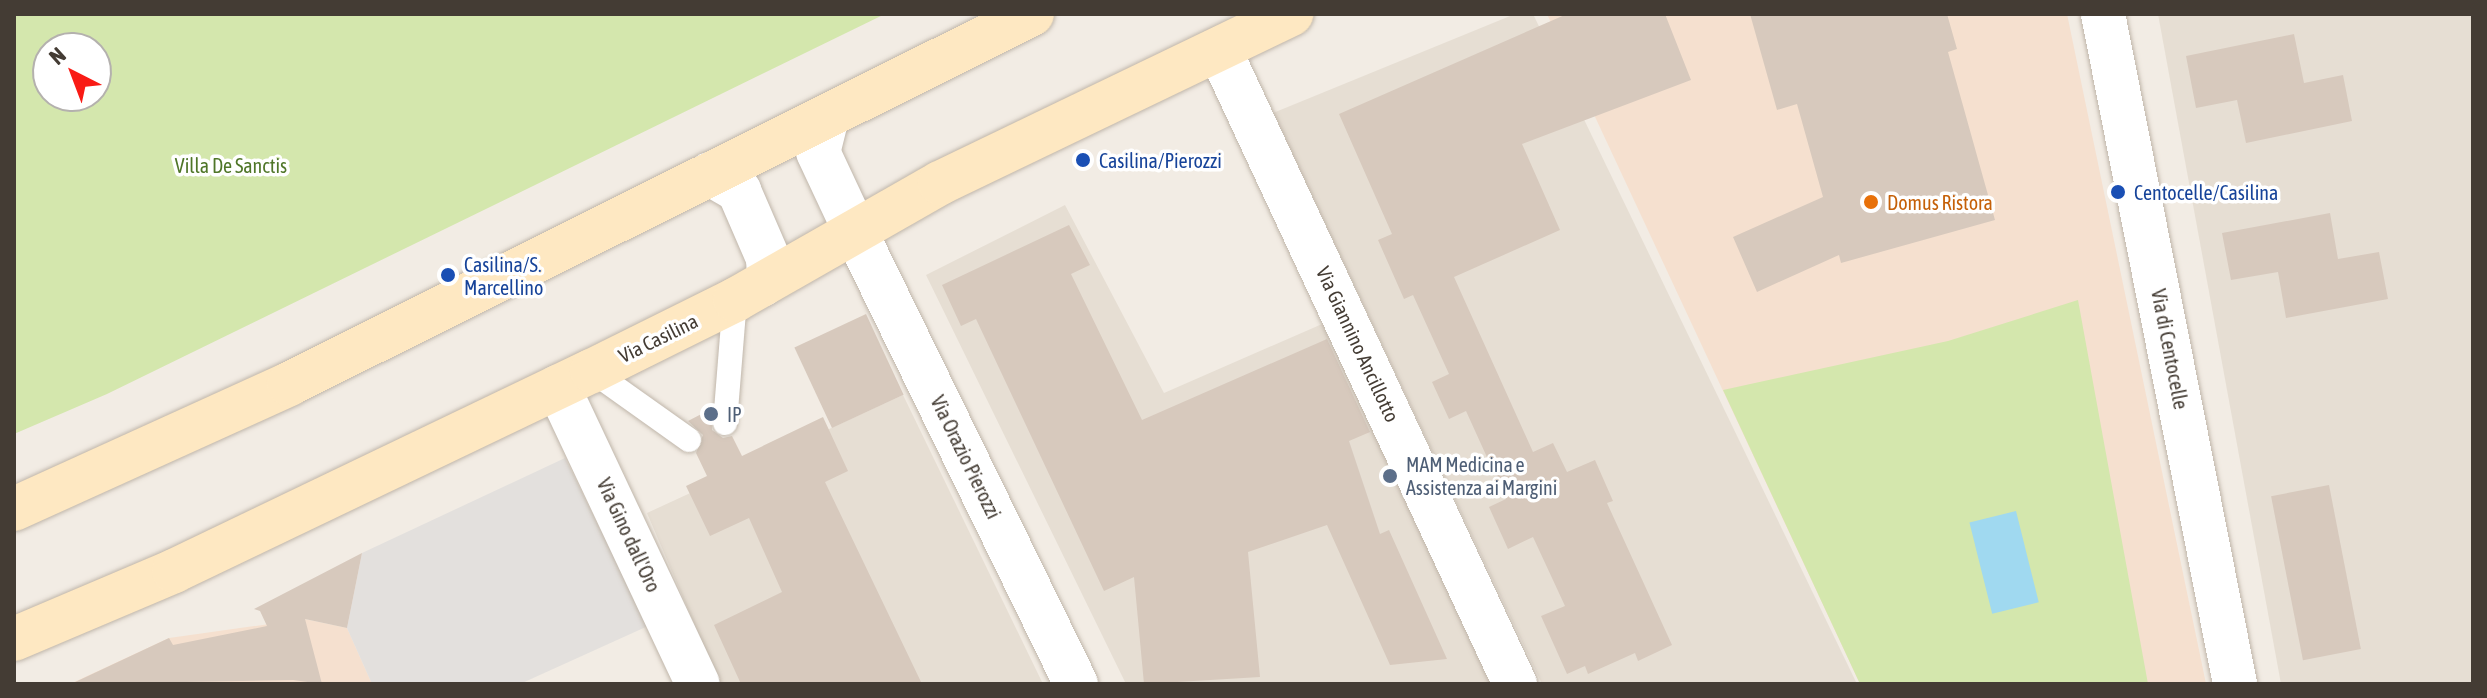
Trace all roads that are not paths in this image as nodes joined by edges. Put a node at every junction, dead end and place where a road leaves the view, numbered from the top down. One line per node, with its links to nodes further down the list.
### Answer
1 (1032, 14): 5 (main road)
2 (1291, 14): 4 (main road, Via Casilina)
3 (2103, 14): 17 (street, Via di Centocelle)
4 (1219, 49): 7 (main road, Via Casilina); 16 (street, Via Giannino Ancillotto)
5 (827, 117): 6 (main road); 7 (street, Via Orazio Pierozzi)
6 (710, 174): 8 (street); 12 (main road)
7 (855, 231): 8 (main road, Via Casilina); 15 (street, Via Orazio Pierozzi)
8 (748, 293): 9 (main road, Via Casilina); 10 (lane)
9 (575, 379): 11 (lane); 13 (main road, Via Casilina); 14 (street, Via Gino dall'Oro)
10 (725, 423)
11 (689, 440)
12 (14, 509)
13 (14, 639)
14 (698, 684)
15 (1076, 684)
16 (1515, 684)
17 (2235, 684)

